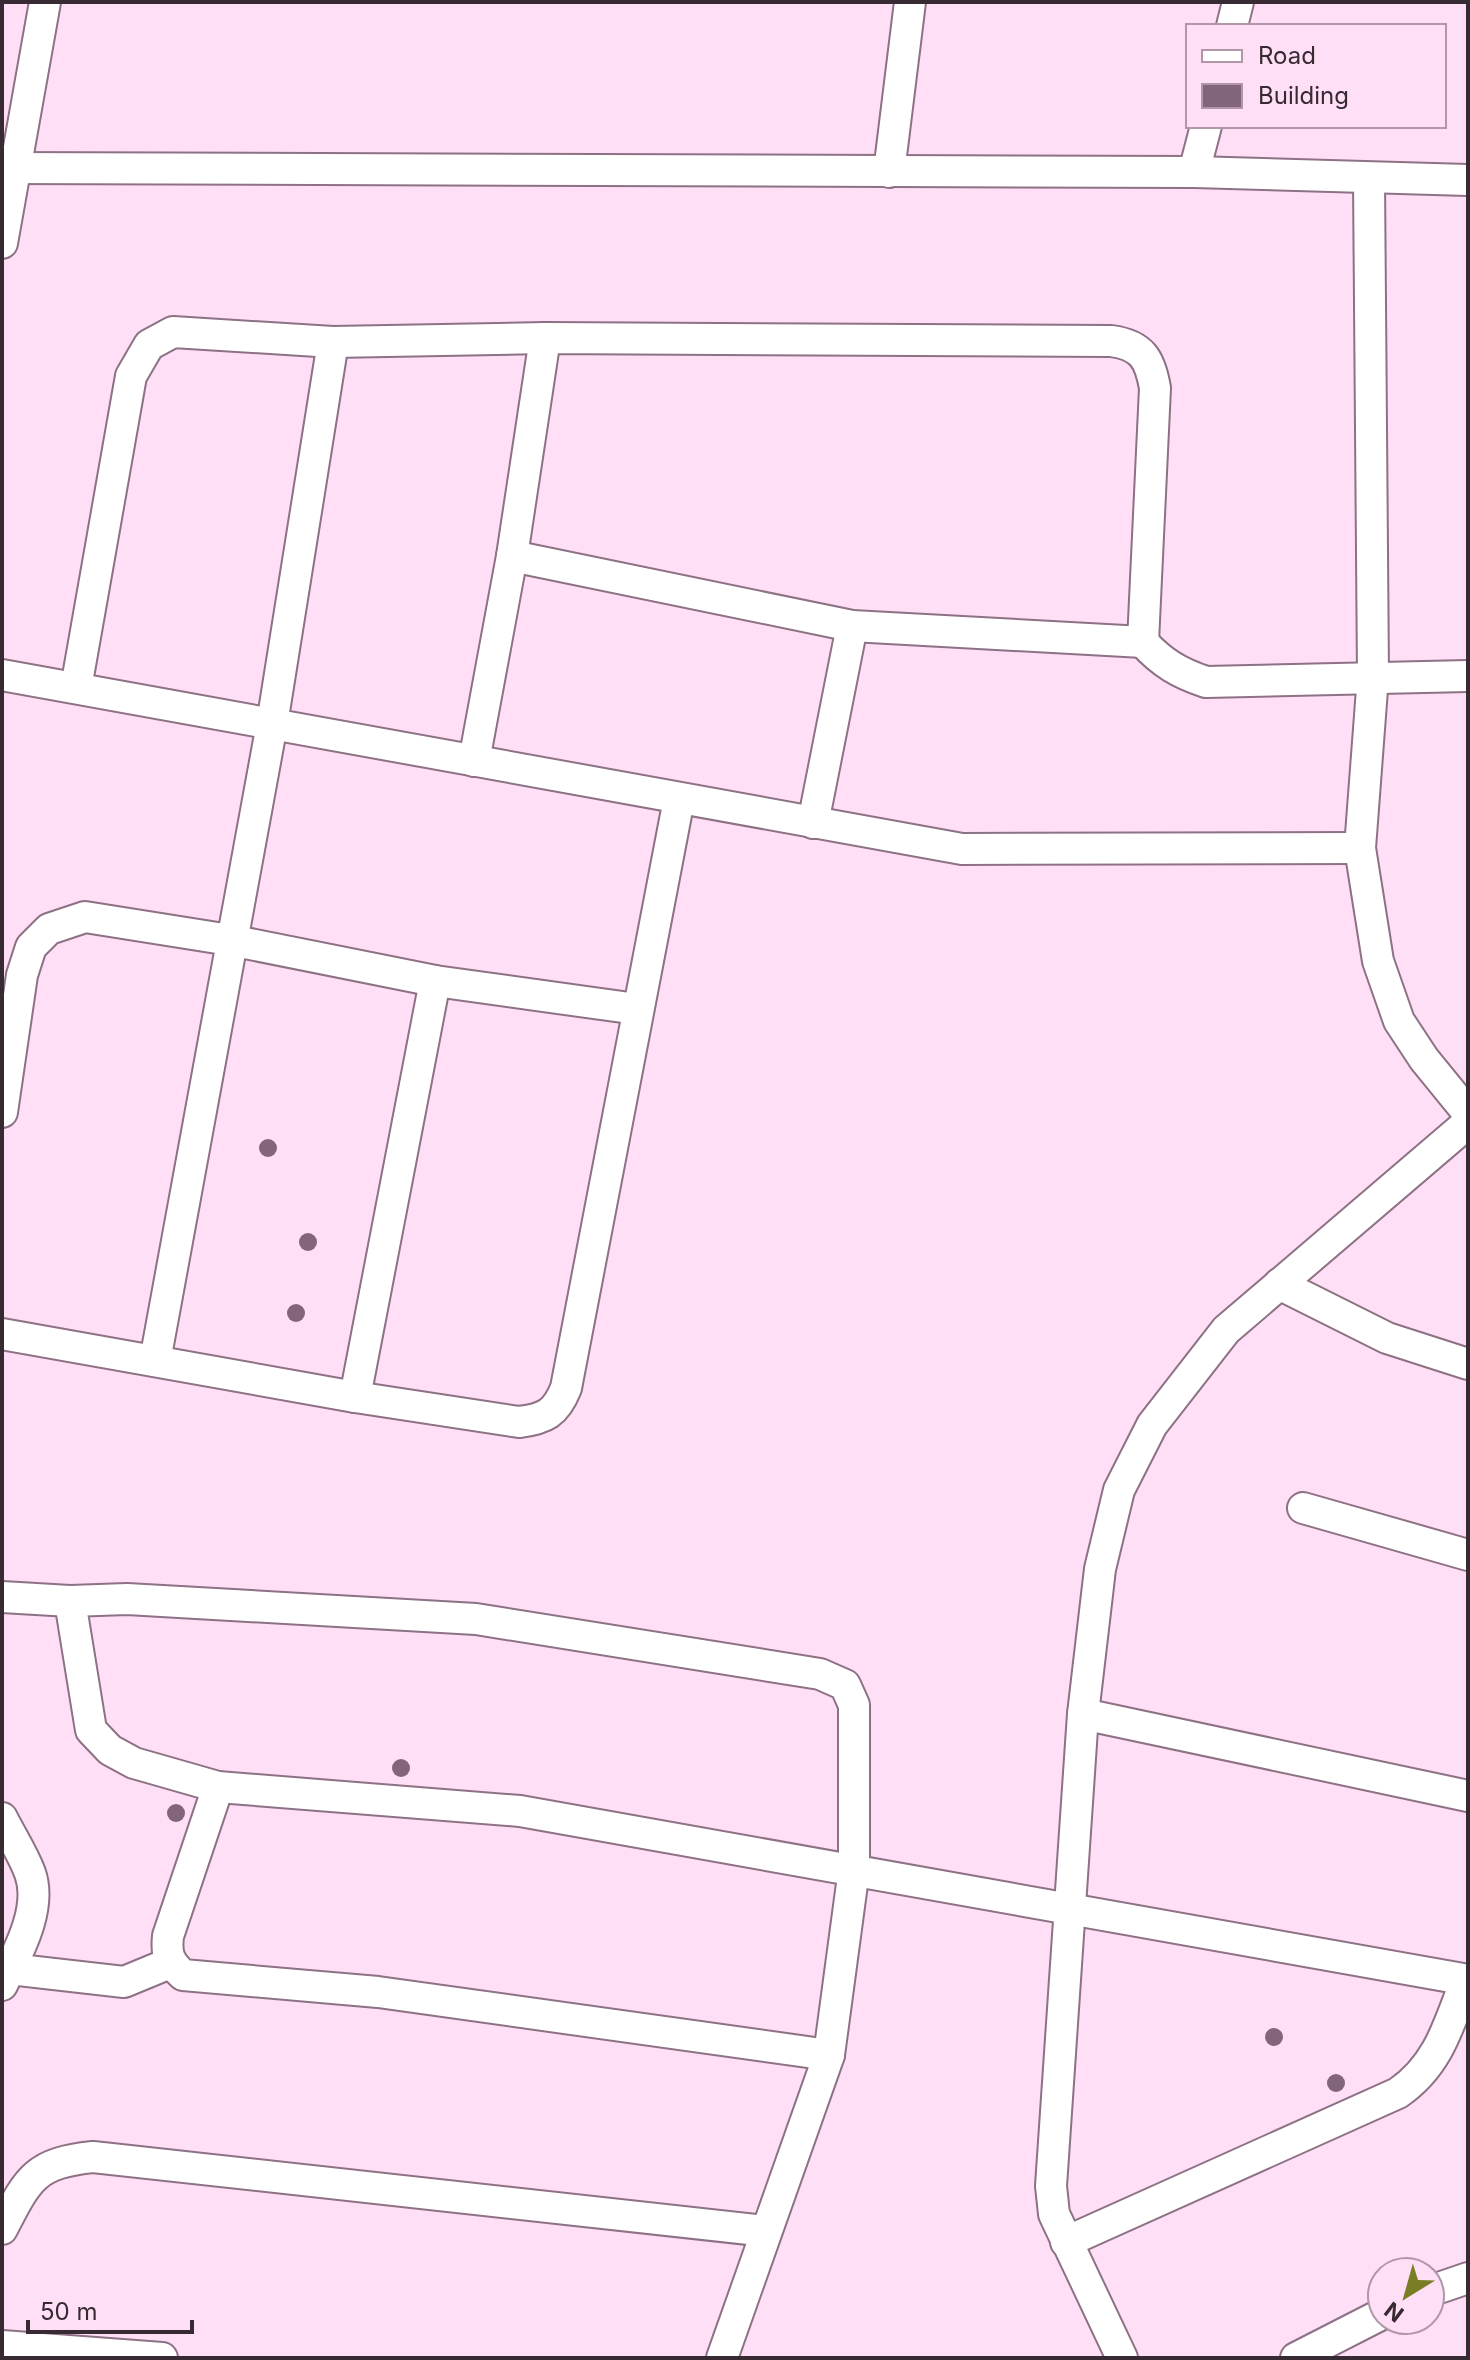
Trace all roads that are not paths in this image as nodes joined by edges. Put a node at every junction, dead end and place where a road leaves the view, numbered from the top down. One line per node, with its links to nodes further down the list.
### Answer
1 (45, 2): 6 (street)
2 (910, 2): 7 (street)
3 (1238, 2): 4 (street)
4 (1232, 24)
5 (1205, 128): 8 (street)
6 (9, 168): 7 (street); 11 (street)
7 (889, 172): 8 (street)
8 (1194, 172): 9 (street)
9 (1369, 179): 10 (street); 18 (street)
10 (1468, 180)
11 (2, 243)
12 (545, 338): 13 (street); 14 (street); 16 (street)
13 (333, 342): 20 (street); 21 (street)
14 (512, 556): 15 (street); 22 (street)
15 (852, 626): 16 (street); 24 (street)
16 (1143, 642): 18 (street)
17 (2, 675): 20 (street)
18 (1373, 676): 19 (street); 25 (street)
19 (1468, 676)
20 (76, 688): 21 (street)
21 (272, 724): 22 (street); 26 (street)
22 (474, 761): 23 (street)
23 (679, 799): 24 (street); 28 (street)
24 (813, 823): 25 (street)
25 (1360, 848): 30 (street)
26 (230, 940): 27 (street); 29 (street); 34 (street)
27 (435, 981): 28 (street); 36 (street)
28 (637, 1009): 36 (street)
29 (2, 1112)
30 (1468, 1113)
31 (1468, 1123): 32 (street)
32 (1279, 1284): 35 (street); 41 (street)
33 (2, 1334): 34 (street)
34 (155, 1361): 36 (street)
35 (1468, 1364)
36 (355, 1397)
37 (1303, 1508): 38 (street)
38 (1468, 1555)
39 (2, 1597): 40 (street)
40 (70, 1601): 42 (street); 45 (street)
41 (1083, 1714): 43 (street); 46 (street)
42 (218, 1787): 45 (street); 47 (street)
43 (1468, 1796)
44 (2, 1818): 48 (street)
45 (854, 1869): 46 (street); 50 (street)
46 (1072, 1908): 49 (street); 53 (street)
47 (170, 1963): 48 (street); 50 (street)
48 (6, 1977)
49 (1467, 1980): 53 (street)
50 (829, 2055): 52 (street)
51 (2, 2229): 52 (street)
52 (766, 2231): 59 (street)
53 (1066, 2242): 60 (street)
54 (1468, 2278): 55 (street)
55 (1446, 2286)
56 (1366, 2322): 61 (street)
57 (2, 2346): 58 (street)
58 (162, 2358)
59 (722, 2358)
60 (1122, 2358)
61 (1296, 2358)

